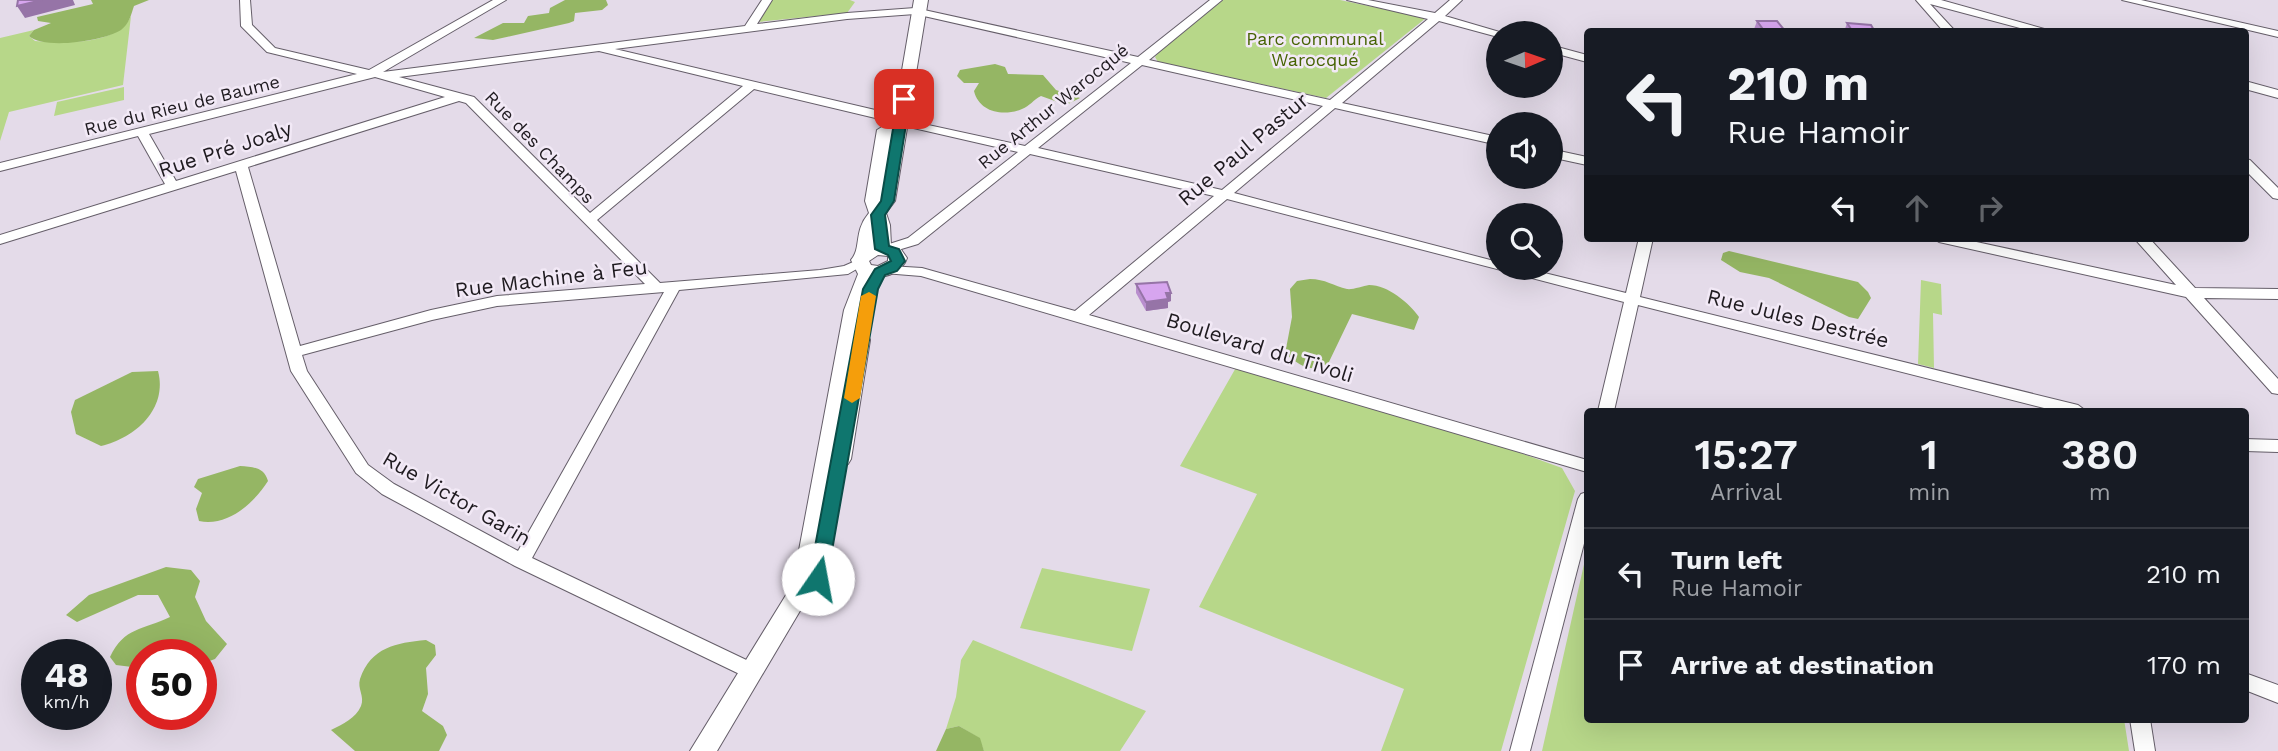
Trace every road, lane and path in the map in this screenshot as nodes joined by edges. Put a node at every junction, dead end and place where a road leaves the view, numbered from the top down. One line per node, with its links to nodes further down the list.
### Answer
1 (244, 0): 26 (street, Rue des Champs)
2 (500, 0): 26 (street)
3 (767, 0): 17 (street)
4 (871, 0): 12 (street)
5 (1217, 0): 25 (street, Rue Arthur Warocqué)
6 (1352, 0): 15 (street)
7 (1457, 0): 15 (street, Rue Paul Pastur)
8 (1922, 0): 16 (street)
9 (1929, 0): 13 (street)
10 (2127, 0): 21 (street)
11 (858, 1): 14 (street)
12 (913, 7): 14 (street); 25 (street); 32 (main road)
13 (1969, 10): 16 (street); 19 (street)
14 (847, 16): 17 (street)
15 (1437, 17): 20 (street); 31 (street, Rue Paul Pastur)
16 (1939, 19): 18 (street)
17 (749, 28): 22 (street)
18 (1947, 28)
19 (2035, 28)
20 (1486, 31)
21 (2278, 34)
22 (594, 48): 26 (street); 27 (street)
23 (1563, 52): 24 (street)
24 (1584, 58)
25 (1140, 61): 31 (street); 35 (street, Rue Arthur Warocqué)
26 (376, 75): 30 (street, Rue des Champs); 33 (street, Rue du Rieu de Baume)
27 (752, 85): 32 (street); 44 (street)
28 (2249, 86): 29 (street)
29 (2278, 94)
30 (461, 96): 38 (street, Rue Pré Joaly); 44 (street, Rue des Champs)
31 (1332, 103): 34 (street); 42 (street, Rue Paul Pastur)
32 (894, 119): 35 (street); 49 (main road)
33 (142, 133): 39 (street, Rue du Rieu de Baume); 41 (street)
34 (1486, 138)
35 (1033, 149): 42 (street); 49 (street, Rue Arthur Warocqué)
36 (1563, 156): 37 (street)
37 (1584, 161)
38 (241, 166): 41 (street, Rue Pré Joaly); 61 (street, Rue Victor Garin)
39 (0, 167)
40 (2249, 167): 43 (street)
41 (173, 187): 45 (street, Rue Pré Joaly)
42 (1222, 194): 50 (street); 60 (street, Rue Paul Pastur)
43 (2278, 195)
44 (588, 221): 55 (street, Rue des Champs)
45 (0, 240)
46 (1645, 242): 59 (street)
47 (1957, 242): 56 (street)
48 (2145, 242): 56 (street)
49 (879, 262): 51 (street, Rue Machine à Feu); 52 (street, Rue Machine à Feu); 58 (main road); 60 (street, Boulevard du Tivoli); 75 (main road)
50 (1486, 262)
51 (820, 274): 52 (street, Rue Machine à Feu); 54 (street, Rue Machine à Feu)
52 (844, 274): 58 (street)
53 (1554, 280): 59 (street, Rue Jules Destrée)
54 (675, 285): 55 (street, Rue Machine à Feu); 69 (street)
55 (656, 287): 61 (street, Rue Machine à Feu)
56 (2191, 293): 57 (street); 62 (street)
57 (2278, 294)
58 (856, 297): 70 (main road)
59 (1632, 300): 63 (street); 64 (street, Rue Jules Destrée)
60 (1078, 317): 67 (street, Boulevard du Tivoli)
61 (292, 353): 69 (street, Rue Victor Garin)
62 (2278, 388)
63 (1607, 408)
64 (2066, 408)
65 (2249, 445): 66 (street)
66 (2278, 446)
67 (1584, 465)
68 (1584, 510): 76 (street)
69 (521, 561): 70 (street, Rue Victor Garin)
70 (752, 672): 74 (main road)
71 (2249, 683): 72 (street)
72 (2278, 694)
73 (2141, 723): 77 (street)
74 (703, 751)
75 (719, 751)
76 (1520, 751)
77 (2145, 751)

